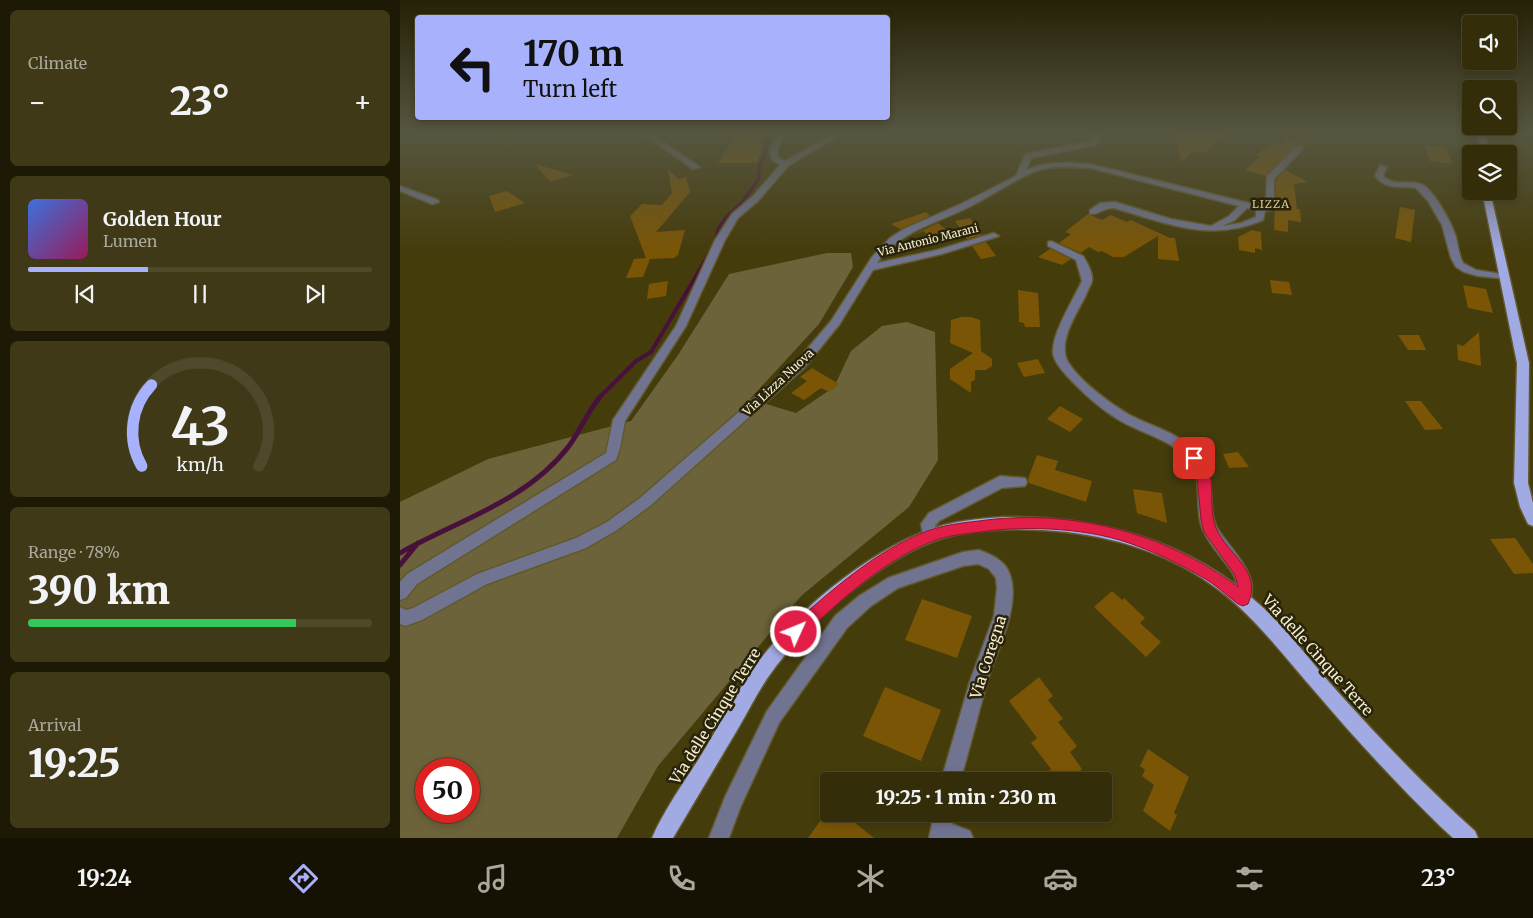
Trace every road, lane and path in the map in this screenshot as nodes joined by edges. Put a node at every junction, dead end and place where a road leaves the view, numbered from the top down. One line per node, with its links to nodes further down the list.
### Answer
1 (778, 172): 22 (street)
2 (1022, 172): 7 (street)
3 (1032, 172): 7 (street, Via Lizza Nuova)
4 (1115, 172): 11 (street, Via Lizza Nuova)
5 (1276, 172): 12 (street)
6 (1381, 172): 18 (street)
7 (1020, 176): 17 (street, Via Lizza Nuova)
8 (400, 188): 10 (street)
9 (1487, 200): 18 (main road)
10 (435, 202)
11 (1243, 203): 12 (street, Via Lizza Nuova); 14 (street)
12 (1261, 209): 14 (street)
13 (1093, 212): 14 (street)
14 (1203, 229)
15 (994, 236): 17 (street, Via Antonio Marani)
16 (1051, 244): 23 (street)
17 (869, 268): 24 (street, Via Lizza Nuova)
18 (1504, 278): 20 (main road)
19 (1020, 482): 21 (street)
20 (1533, 520)
21 (930, 536): 23 (main road, Via delle Cinque Terre); 27 (main road, Via delle Cinque Terre)
22 (400, 593)
23 (1243, 599): 30 (main road, Via delle Cinque Terre)
24 (400, 616)
25 (954, 772): 28 (street, Via Coregna)
26 (941, 828): 29 (street)
27 (662, 838)
28 (719, 838)
29 (964, 838)
30 (1468, 838)

